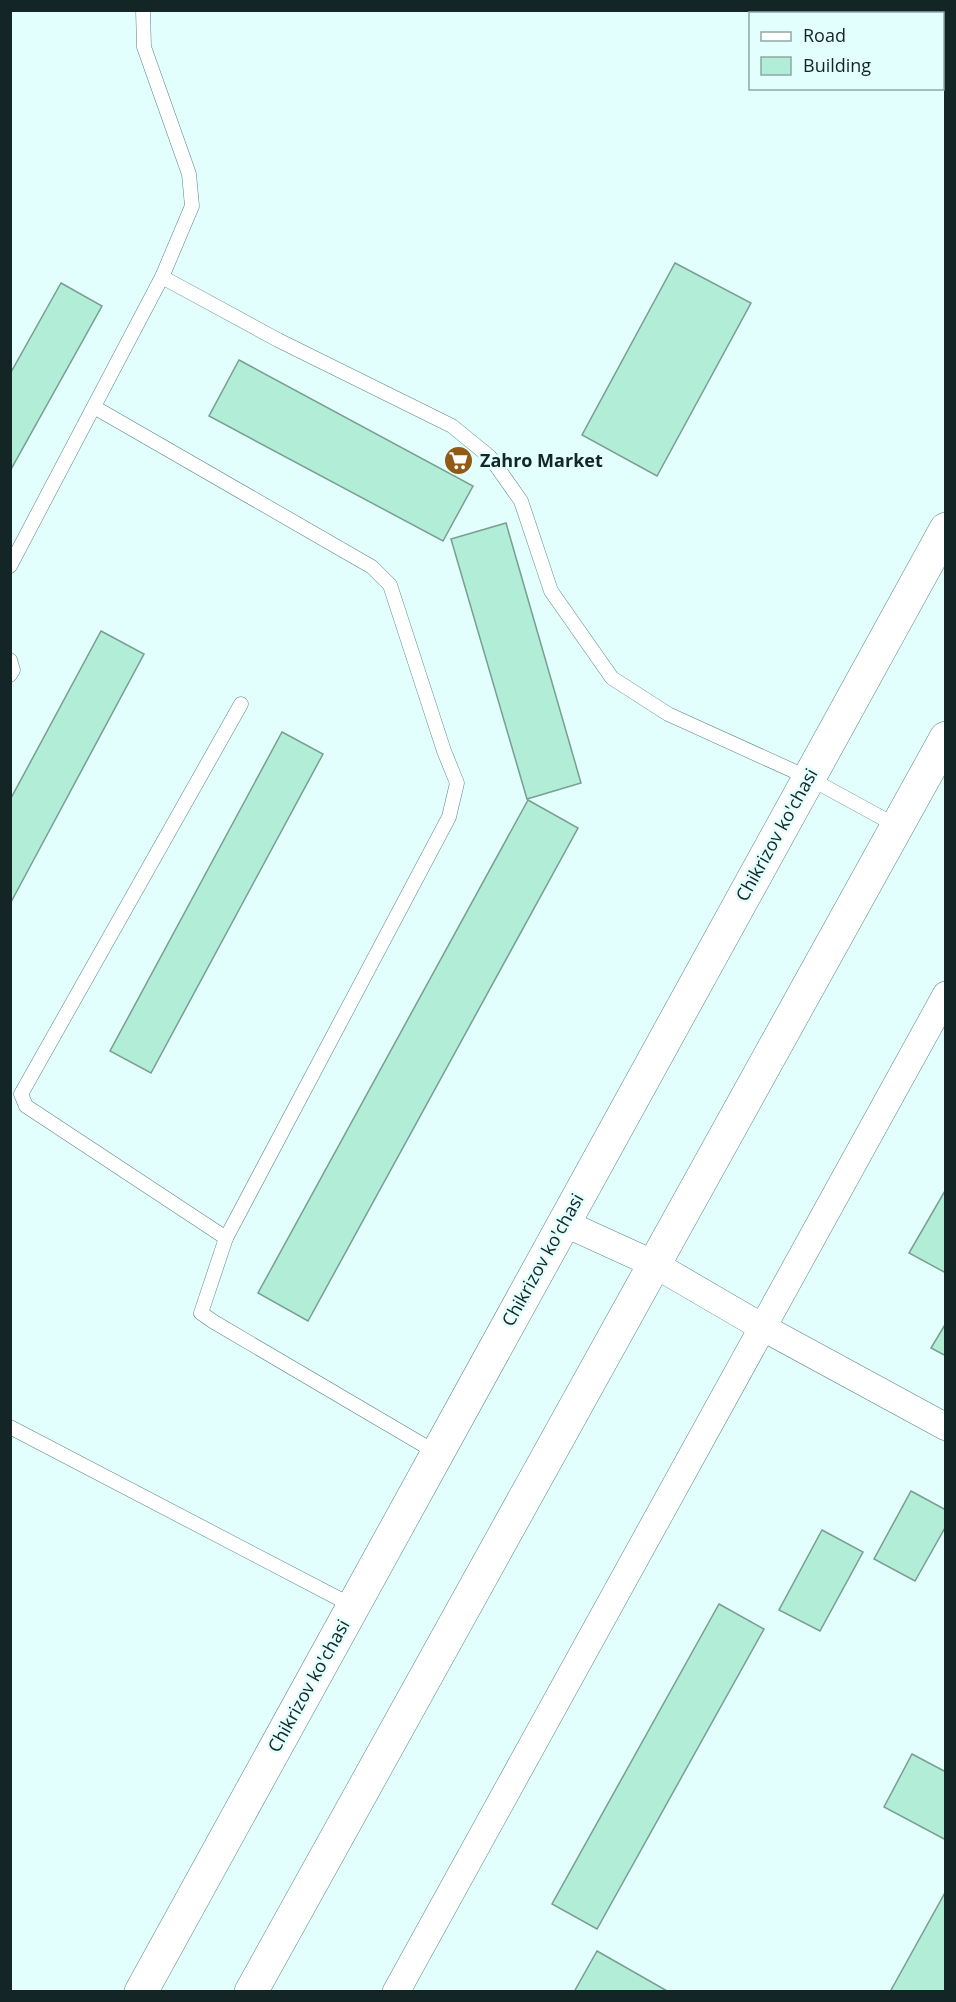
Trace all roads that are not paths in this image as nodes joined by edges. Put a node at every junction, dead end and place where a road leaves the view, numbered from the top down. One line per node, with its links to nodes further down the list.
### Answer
1 (142, 10): 2 (lane)
2 (162, 277): 3 (lane); 10 (lane)
3 (94, 407): 5 (lane); 14 (lane)
4 (945, 529): 10 (main road, Chikrizov ko'chasi)
5 (10, 566)
6 (10, 660): 7 (lane)
7 (10, 675)
8 (241, 704): 14 (lane)
9 (945, 738): 11 (main road)
10 (809, 778): 11 (lane); 13 (main road, Chikrizov ko'chasi)
11 (897, 826): 15 (main road)
12 (945, 995): 16 (street)
13 (564, 1222): 15 (street); 19 (main road, Chikrizov ko'chasi)
14 (226, 1238): 19 (lane)
15 (654, 1264): 16 (street); 22 (main road)
16 (762, 1327): 18 (street); 23 (street)
17 (10, 1427): 20 (lane)
18 (945, 1427)
19 (437, 1453): 20 (main road, Chikrizov ko'chasi)
20 (353, 1606): 21 (main road, Chikrizov ko'chasi)
21 (141, 1992)
22 (251, 1992)
23 (396, 1992)

